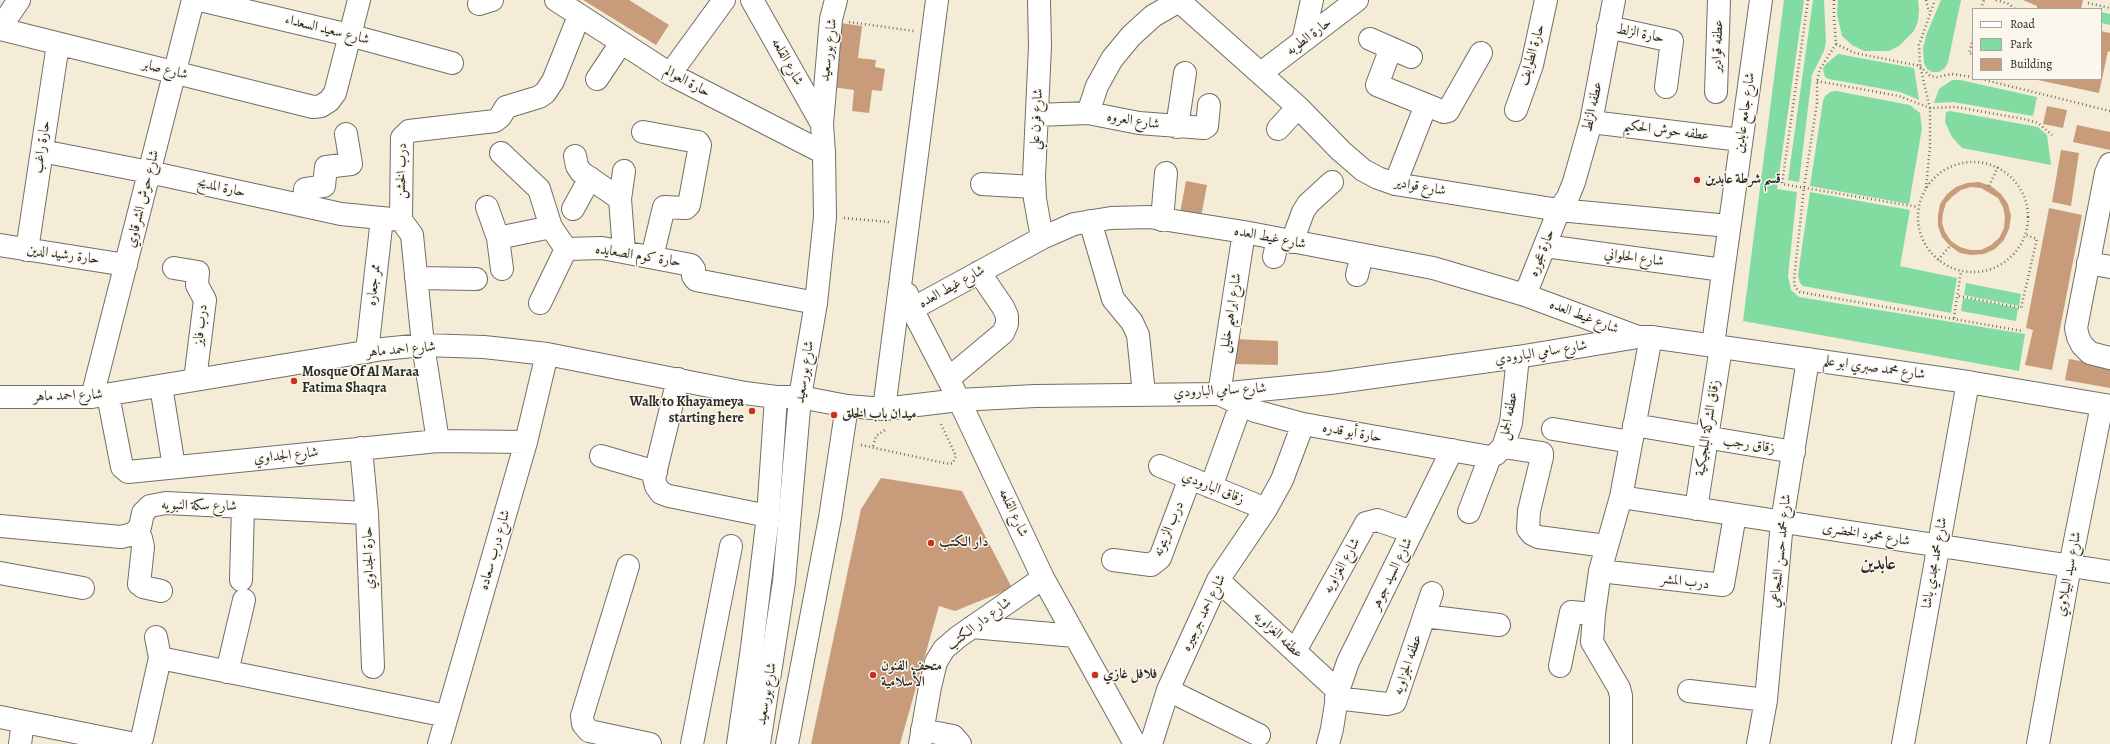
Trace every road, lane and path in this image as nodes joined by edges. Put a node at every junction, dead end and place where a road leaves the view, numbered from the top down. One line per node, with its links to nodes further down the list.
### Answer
1 (19, 0): 30 (street)
2 (193, 0): 45 (street, شارع حوش الشرقاوي)
3 (200, 0): 32 (street, شارع سعيد السعداء)
4 (359, 0): 32 (street)
5 (556, 0): 28 (street, حارة العوالم)
6 (724, 0): 48 (street)
7 (752, 0): 64 (street, شارع القلعه)
8 (937, 0): 31 (street)
9 (1040, 0): 62 (street, شارع فرن علي)
10 (1179, 0): 47 (street, شارع قوادير); 61 (street)
11 (1312, 0): 34 (street)
12 (1357, 0): 34 (street, حارة الطوبه)
13 (1546, 0): 59 (street, حارة الطوايف)
14 (1614, 0): 29 (street, عطفه الزلط)
15 (1719, 0): 54 (street, عطفه قوادير)
16 (1761, 0): 70 (street, شارع جامع عابدين)
17 (1808, 0): 85 (path)
18 (1834, 0): 38 (path)
19 (1926, 0): 27 (path)
20 (1935, 0): 27 (path)
21 (1996, 0): 22 (path)
22 (2006, 1): 24 (path)
23 (2088, 3): 25 (path)
24 (2014, 8)
25 (2110, 8)
26 (834, 10): 31 (path); 64 (street, شارع بورسعيد)
27 (1930, 12): 44 (path)
28 (579, 16): 36 (street, حارة العوالم); 95 (street, درب الخشن)
29 (1608, 27): 53 (street, حارة الزلط); 63 (street, عطفه الزلط)
30 (0, 29): 37 (street, شارع صابر)
31 (932, 34): 98 (street)
32 (349, 35): 43 (street, شارع سعيد السعداء); 45 (street, شارع صابر)
33 (1370, 40): 39 (street)
34 (1303, 41): 47 (street, حارة الطوبه)
35 (1972, 42): 41 (path)
36 (621, 43): 48 (street, حارة العوالم); 50 (street)
37 (58, 44): 45 (street, شارع صابر); 71 (street, حارة راغب)
38 (1836, 44): 44 (path); 52 (path)
39 (1391, 48): 42 (street); 56 (street)
40 (1480, 53): 56 (street)
41 (1972, 54)
42 (1411, 57)
43 (452, 63)
44 (1920, 66): 49 (path); 58 (path)
45 (175, 73): 78 (street, شارع حوش الشرقاوي)
46 (1185, 73): 65 (street)
47 (1261, 73): 57 (street, شارع قوادير)
48 (670, 74): 73 (street, حارة العوالم)
49 (1972, 77)
50 (597, 79)
51 (1985, 80): 60 (path)
52 (1817, 81): 58 (path); 85 (path)
53 (1666, 87)
54 (1716, 92)
55 (1209, 105): 65 (street, شارع العروه)
56 (1426, 105): 83 (street)
57 (1298, 107): 66 (street); 83 (street, شارع قوادير)
58 (1930, 108): 69 (path); 87 (path)
59 (1516, 110)
60 (2110, 111)
61 (1088, 113): 62 (street, شارع العروه); 65 (street, شارع العروه)
62 (1037, 115): 86 (street, شارع فرن علي)
63 (1591, 122): 70 (street, عطفه حوش الحكيم); 93 (street, عطفه الزلط)
64 (822, 124): 73 (street, شارع بورسعيد)
65 (1177, 127)
66 (1278, 129)
67 (643, 132): 112 (street)
68 (346, 134): 89 (street)
69 (2052, 135)
70 (1742, 140): 99 (street, شارع جامع عابدين)
71 (42, 151): 78 (street, حارة المديح); 110 (street, حارة راغب)
72 (501, 153): 100 (street)
73 (824, 153): 94 (street, شارع بورسعيد)
74 (575, 156): 80 (street)
75 (2110, 164): 114 (street)
76 (1998, 167): 84 (path); 87 (path); 102 (path)
77 (624, 171): 88 (street)
78 (149, 172): 89 (street, حارة المديح); 115 (street, شارع حوش الشرقاوي)
79 (1166, 173): 96 (street)
80 (590, 178): 88 (street); 92 (street)
81 (1332, 182): 106 (street)
82 (982, 184): 86 (street)
83 (1395, 184): 93 (street, شارع قوادير)
84 (1989, 186)
85 (1804, 187): 90 (path); 130 (path)
86 (1034, 188): 104 (street, شارع فرن علي)
87 (1926, 189): 90 (path)
88 (620, 200): 111 (street)
89 (304, 206): 95 (street, حارة المديح)
90 (1918, 207): 113 (path)
91 (486, 208): 103 (street)
92 (573, 209)
93 (1558, 210): 99 (street, شارع قوادير); 107 (street, حارة عجوره)
94 (825, 217): 98 (path); 128 (street, شارع بورسعيد)
95 (392, 219): 123 (street); 135 (street, ممر جعاره)
96 (1162, 220): 97 (street, شارع غيط العده); 101 (street, شارع غيط العده)
97 (1090, 221): 104 (street, شارع غيط العده); 146 (street)
98 (909, 223): 122 (street)
99 (1729, 226): 119 (street, شارع جامع عابدين)
100 (551, 227): 103 (street); 109 (street)
101 (1244, 232): 106 (street, شارع غيط العده); 147 (street, شارع ابراهيم خليل)
102 (2026, 235): 120 (path); 126 (path)
103 (498, 238): 118 (street)
104 (1042, 238): 121 (street, شارع غيط العده)
105 (0, 245): 110 (street, حارة رشيد الدين)
106 (1281, 246): 125 (street, شارع غيط العده)
107 (1545, 246): 119 (street, شارع الحلواني); 125 (street, حارة عجوره)
108 (1950, 246): 113 (path)
109 (566, 249): 111 (street, حارة كوم الصعايده); 127 (street)
110 (27, 250): 115 (street, حارة رشيد الدين)
111 (624, 251): 112 (street, حارة كوم الصعايده)
112 (652, 256): 128 (street, حارة كوم الصعايده)
113 (1938, 260): 120 (path)
114 (2088, 263): 116 (street); 138 (street)
115 (126, 265): 148 (street, شارع حوش الشرقاوي)
116 (2110, 267)
117 (174, 268): 142 (street, درب فايز)
118 (502, 269)
119 (1723, 270): 134 (street, شارع جامع عابدين)
120 (1961, 271): 126 (path)
121 (979, 272): 129 (street, شارع غيط العده); 141 (street)
122 (902, 277): 129 (street, شارع القلعه); 157 (street)
123 (416, 278): 124 (street); 133 (street)
124 (476, 280)
125 (1525, 295): 132 (street, شارع غيط العده)
126 (1958, 296): 130 (path)
127 (540, 303)
128 (816, 303): 150 (street, شارع بورسعيد)
129 (912, 309): 141 (street, شارع القلعه)
130 (1954, 318): 131 (path)
131 (2022, 331)
132 (1644, 337): 134 (street, شارع محمد صبري ابو علم); 137 (street, شارع سامي البارودي); 160 (street)
133 (424, 345): 135 (street, شارع احمد ماهر); 136 (street, شارع احمد ماهر); 162 (street)
134 (1717, 346): 139 (street, شارع محمد صبري ابو علم); 161 (street, زقاق الشركة البلجيكية)
135 (367, 352): 142 (street, شارع احمد ماهر)
136 (547, 354): 145 (street, شارع احمد ماهر); 163 (street, شارع درب سعاده)
137 (1518, 357): 147 (street, شارع سامي البارودي); 168 (street, عطفه الجمل)
138 (2110, 358)
139 (1808, 359): 143 (street, شارع محمد صبري ابو علم); 169 (street, شارع محمد حسن الشجاعي)
140 (596, 378): 145 (street)
141 (948, 379): 151 (street, شارع القلعه)
142 (195, 380): 144 (street, شارع احمد ماهر)
143 (1968, 382): 154 (street, شارع محمد صبري ابو علم); 190 (street, شارع محمد مجدي باشا)
144 (161, 386): 148 (street, شارع احمد ماهر); 172 (street)
145 (676, 386): 153 (street, شارع احمد ماهر); 173 (street)
146 (1144, 394): 147 (street, شارع سامي البارودي); 151 (street, شارع سامي البارودي)
147 (1219, 394): 152 (street, حارة أبو قدره)
148 (100, 396): 149 (street, شارع احمد ماهر); 172 (street, شارع الجداوي)
149 (0, 397)
150 (800, 397): 153 (street, شارع احمد ماهر); 155 (street, شارع سامي البارودي); 227 (street, شارع بورسعيد)
151 (959, 400): 157 (street, شارع سامي البارودي); 197 (street, شارع القلعه)
152 (1241, 404): 158 (street, حارة أبو قدره); 175 (street)
153 (775, 405): 183 (street)
154 (2106, 405): 193 (street, شارع سيد البيلاوي)
155 (847, 406): 157 (street, شارع سامي البارودي); 228 (street, شارع بورسعيد)
156 (936, 417): 165 (path)
157 (888, 418): 165 (path)
158 (1303, 424): 167 (street, حارة أبو قدره); 178 (street, شارع احمد جرجيره)
159 (1553, 429): 160 (street)
160 (1633, 433): 161 (street, زقاق رجب); 176 (street)
161 (1706, 438): 169 (street, زقاق رجب); 179 (street, زقاق الشركة البلجيكية)
162 (438, 441): 163 (street, شارع الجداوي); 166 (street, شارع الجداوي)
163 (526, 442): 217 (street, شارع درب سعاده)
164 (864, 445): 165 (path)
165 (873, 446)
166 (362, 448): 172 (street, شارع الجداوي); 181 (street, حارة الجداوي)
167 (1452, 450): 168 (street, حارة أبو قدره); 187 (street, شارع السيد جوهر)
168 (1496, 452): 180 (street, عطفه الجمل); 189 (street, حارة أبو قدره)
169 (1794, 452): 184 (street, شارع محمد حسن الشجاعي)
170 (601, 456): 173 (street)
171 (1160, 466): 174 (street, زقاق البارودي)
172 (174, 467)
173 (656, 472): 183 (street)
174 (1190, 478): 175 (street, زقاق البارودي); 191 (street, درب الزيتونه)
175 (1211, 487): 178 (street, زقاق البارودي)
176 (1621, 497): 179 (street, شارع محمود الخضرى); 189 (street)
177 (243, 507): 181 (street, شارع سكة النبويه); 186 (street, شارع سكة النبويه); 212 (street)
178 (1266, 509): 198 (street, شارع احمد جرجيره)
179 (1696, 509): 182 (street, شارع محمود الخضرى)
180 (1469, 512)
181 (367, 513): 211 (street, حارة الجداوي)
182 (1735, 515): 184 (street, شارع محمود الخضرى); 194 (street, درب المشر)
183 (768, 516): 226 (street)
184 (1782, 522): 190 (street, شارع محمود الخضرى); 216 (street, شارع محمد حسن الشجاعي)
185 (0, 526): 186 (street)
186 (136, 531): 200 (street)
187 (1412, 532): 208 (street, شارع الغزاويه); 215 (street, شارع السيد جوهر)
188 (731, 546): 225 (street)
189 (1606, 546): 194 (street)
190 (1937, 546): 193 (street, شارع محمود الخضرى); 235 (street, شارع محمد مجدي باشا)
191 (1113, 560)
192 (628, 566): 224 (street)
193 (2070, 566): 195 (street, شارع محمود الخضرى); 236 (street, شارع سيد البيلاوي)
194 (1600, 570): 202 (street)
195 (2110, 572)
196 (0, 573): 199 (street)
197 (1043, 578): 205 (street, شارع دار الكتب); 207 (street, شارع القلعه)
198 (1218, 580): 208 (street, عطفه الغزاويه); 213 (street, شارع احمد جرجيره)
199 (83, 588)
200 (161, 591)
201 (1432, 593): 203 (street, عطفه الجزاويه)
202 (1594, 614): 210 (street); 233 (street)
203 (1424, 616): 204 (street); 215 (street, عطفه الجزاويه)
204 (1499, 625)
205 (972, 627): 207 (street); 221 (street, شارع دار الكتب)
206 (156, 636): 209 (street)
207 (1075, 636): 230 (street, شارع القلعه)
208 (1295, 650): 215 (street, عطفه الغزاويه)
209 (160, 658): 212 (street); 219 (street)
210 (1560, 666)
211 (373, 667)
212 (227, 672): 217 (street)
213 (1168, 690): 220 (street); 231 (street, شارع احمد جرجيره)
214 (1689, 691): 216 (street)
215 (1337, 695): 232 (street, شارع السيد جوهر)
216 (1766, 700): 234 (street, شارع محمد حسن الشجاعي)
217 (447, 716): 223 (street, شارع درب سعاده)
218 (0, 717): 219 (street)
219 (23, 722): 222 (street)
220 (1259, 735)
221 (921, 737): 229 (street)
222 (20, 744)
223 (439, 744)
224 (650, 744)
225 (692, 744)
226 (738, 744)
227 (758, 744)
228 (787, 744)
229 (960, 744)
230 (1135, 744)
231 (1151, 744)
232 (1328, 744)
233 (1621, 744)
234 (1758, 744)
235 (1903, 744)
236 (2038, 744)

